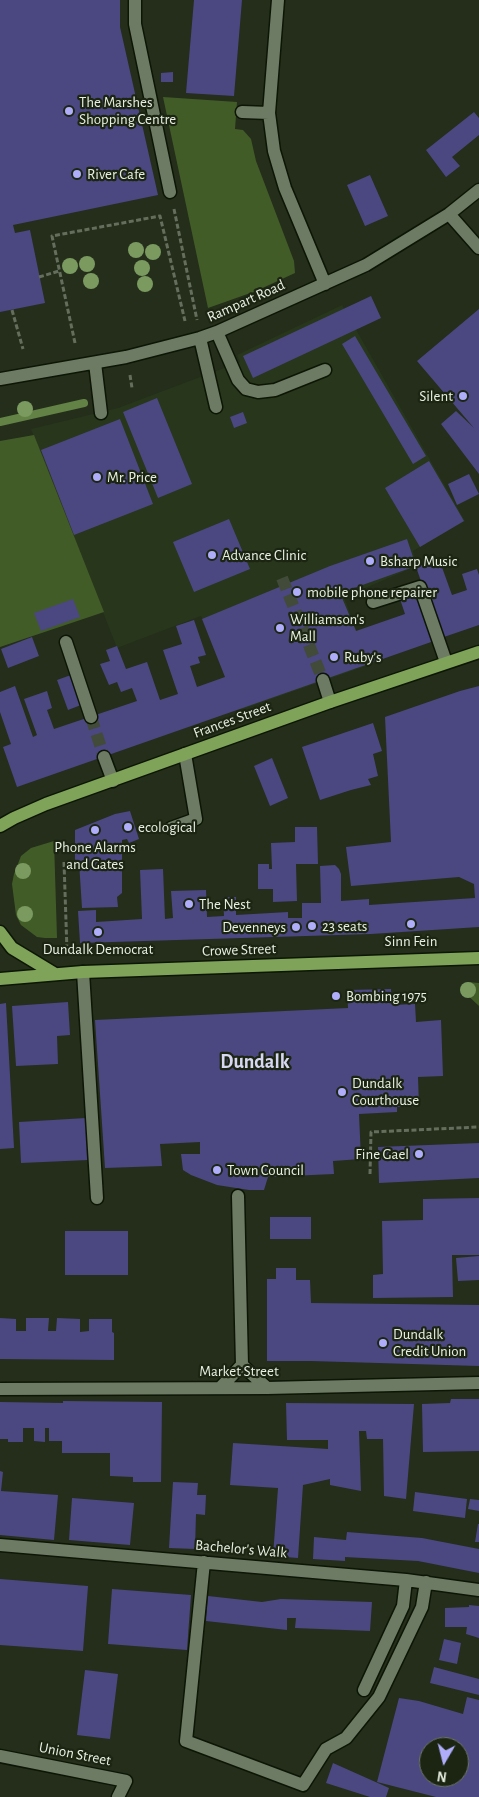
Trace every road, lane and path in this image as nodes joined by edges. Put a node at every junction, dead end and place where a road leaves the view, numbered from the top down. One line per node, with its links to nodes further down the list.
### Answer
1 (136, 0): 6 (street)
2 (278, 0): 4 (street)
3 (242, 112): 4 (street)
4 (269, 112): 11 (street)
5 (479, 190): 7 (street, Rampart Road)
6 (170, 192): 14 (path)
7 (449, 214): 8 (street); 11 (street, Rampart Road)
8 (479, 248)
9 (59, 272): 10 (path); 14 (path); 17 (path)
10 (39, 277)
11 (325, 284): 15 (street, Rampart Road)
12 (12, 310): 18 (path)
13 (204, 317): 14 (path)
14 (196, 319): 16 (path)
15 (217, 332): 16 (street, Rampart Road); 20 (street)
16 (200, 338): 19 (street, Rampart Road); 22 (street)
17 (75, 343)
18 (23, 349)
19 (95, 363): 21 (street, Rampart Road); 23 (street)
20 (325, 370)
21 (3, 377)
22 (216, 407)
23 (101, 413)
24 (373, 602): 27 (street)
25 (66, 642): 30 (street)
26 (479, 652): 27 (main road, Frances Street)
27 (446, 662): 29 (main road, Frances Street)
28 (323, 680): 29 (street)
29 (330, 702): 31 (main road, Frances Street)
30 (91, 716)
31 (185, 754): 33 (main road, Frances Street); 35 (street)
32 (104, 757): 33 (street)
33 (113, 781): 34 (main road, Frances Street)
34 (0, 826)
35 (170, 828)
36 (64, 862): 38 (path)
37 (0, 932): 41 (main road)
38 (67, 951)
39 (479, 958): 40 (main road, Crowe Street)
40 (83, 972): 41 (main road, Crowe Street); 46 (street)
41 (55, 974): 42 (main road, Crowe Street)
42 (0, 979)
43 (479, 1127): 44 (path)
44 (370, 1174)
45 (238, 1196): 47 (street)
46 (97, 1198)
47 (242, 1365): 50 (street); 51 (street)
48 (479, 1383): 51 (street, Market Street)
49 (0, 1388): 50 (street, Market Street)
50 (220, 1388): 51 (street, Market Street)
51 (268, 1388)
52 (0, 1545): 53 (street, Bachelor's Walk)
53 (204, 1562): 54 (street, Bachelor's Walk); 55 (street)
54 (406, 1580): 55 (street, Bachelor's Walk); 57 (street)
55 (426, 1582): 56 (street, Bachelor's Walk)
56 (479, 1590)
57 (364, 1690)
58 (0, 1756): 59 (street, Union Street)
59 (118, 1797)

